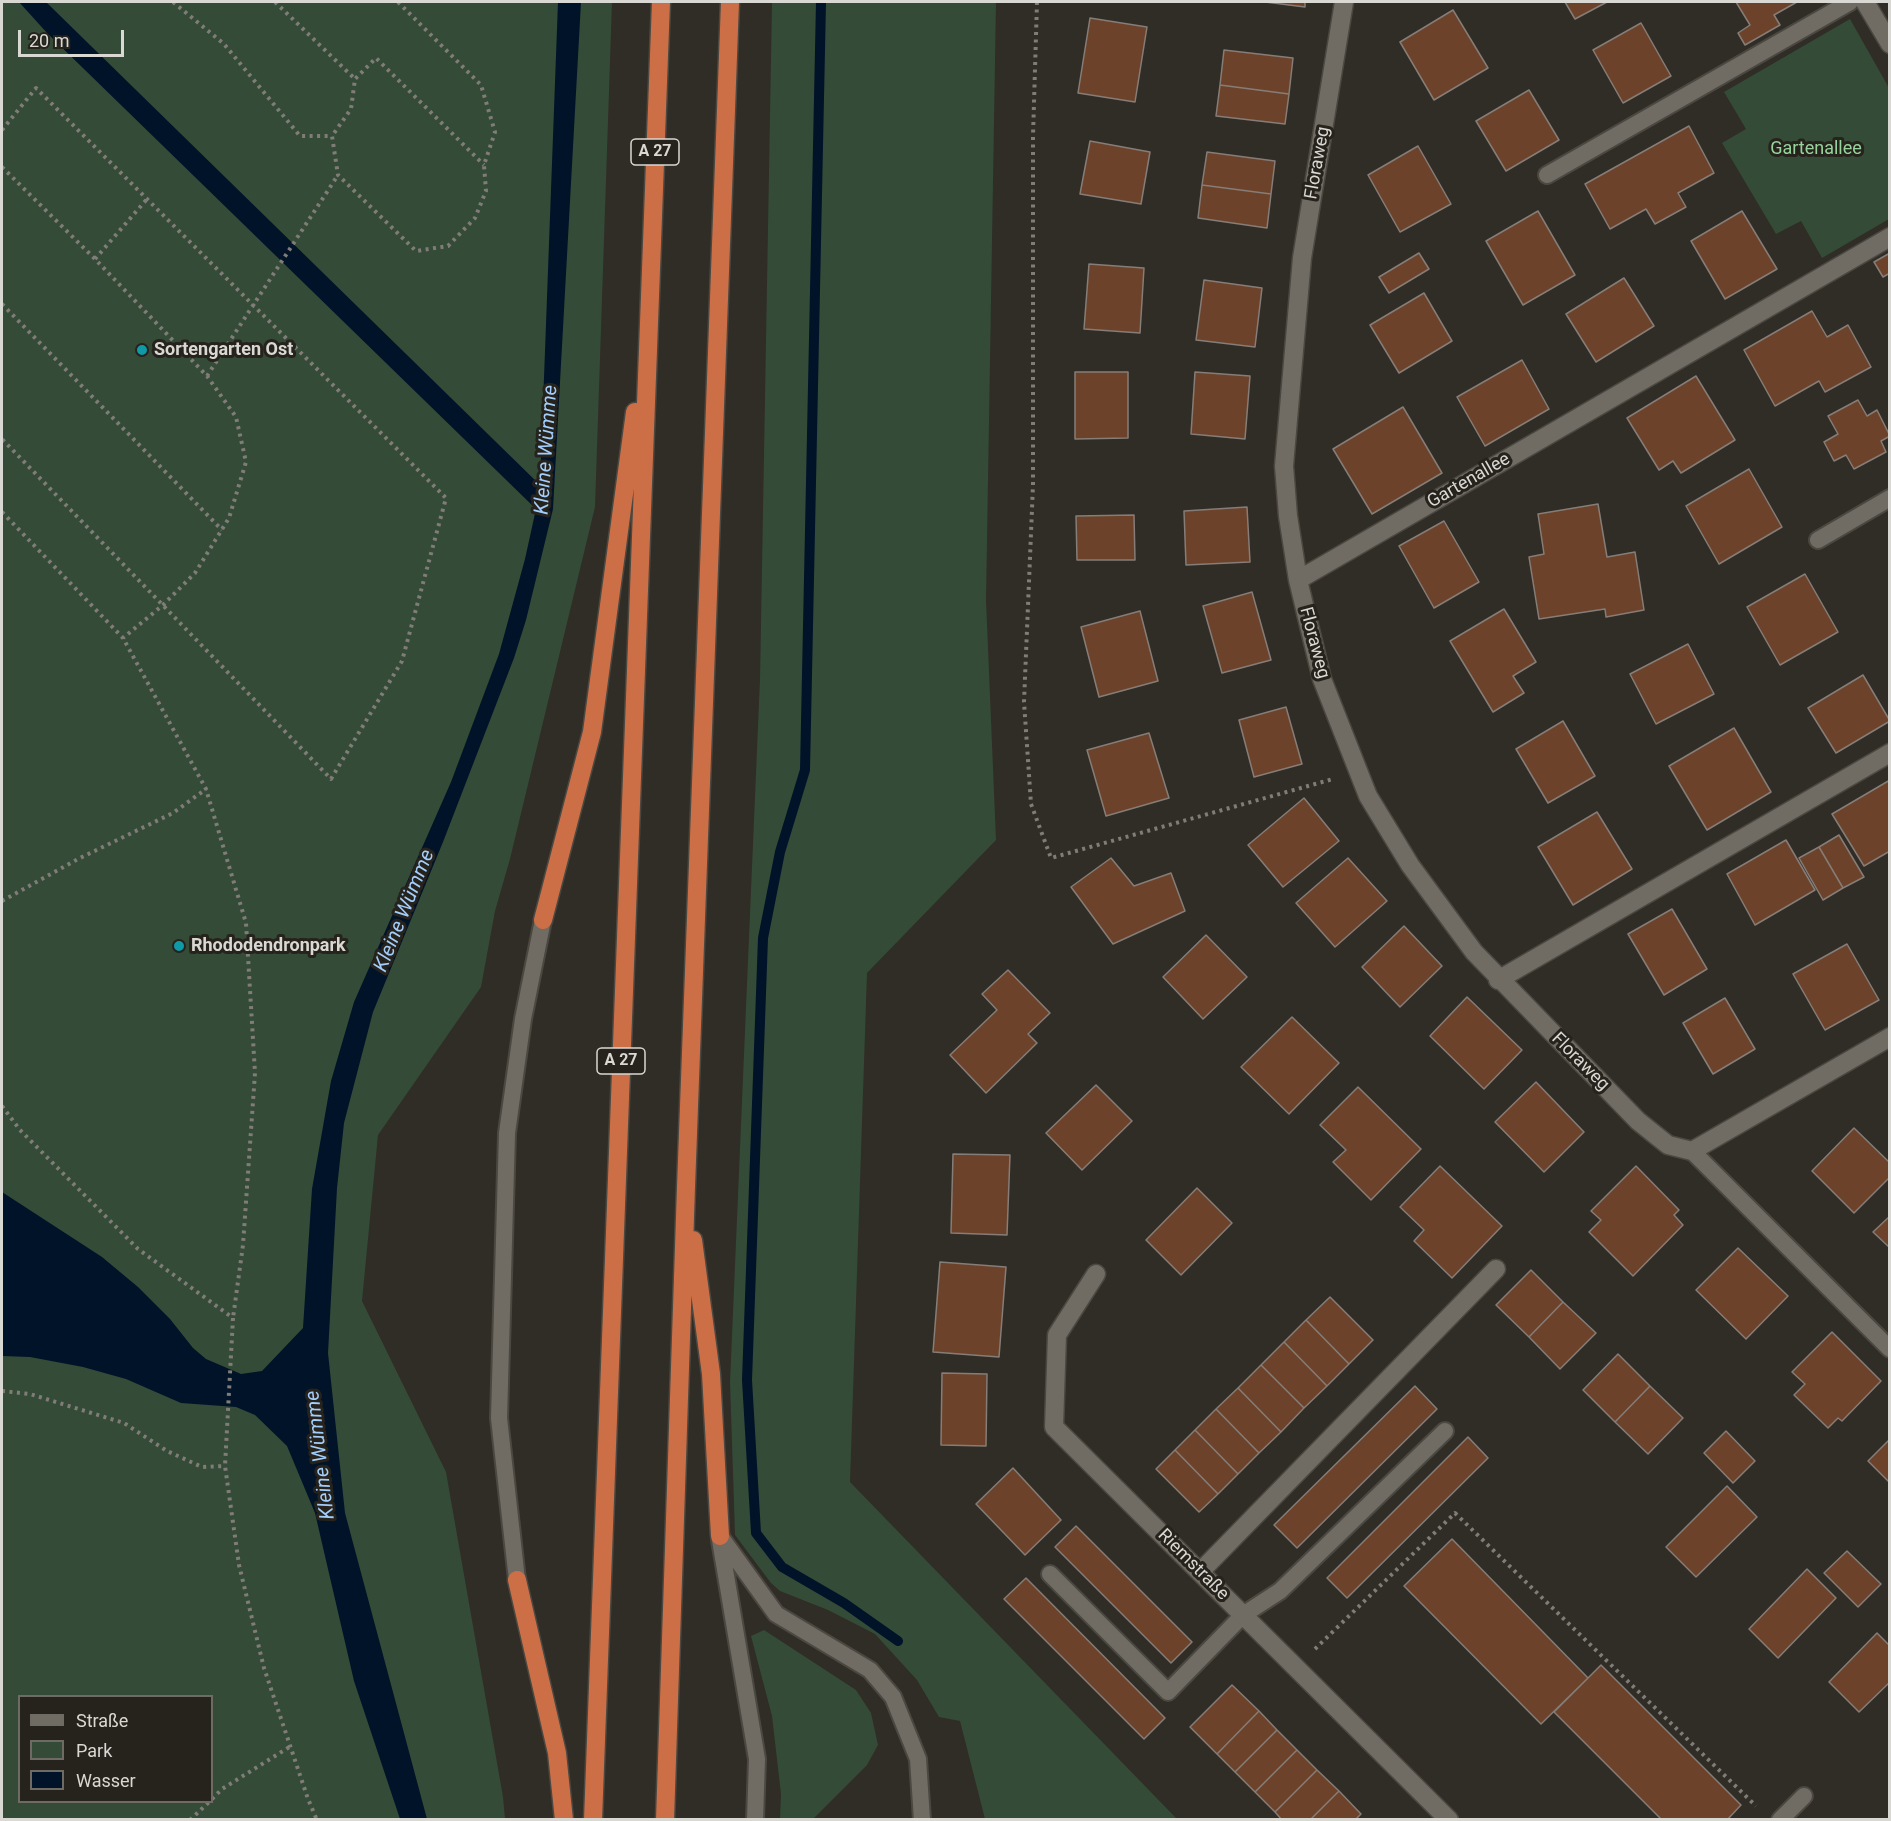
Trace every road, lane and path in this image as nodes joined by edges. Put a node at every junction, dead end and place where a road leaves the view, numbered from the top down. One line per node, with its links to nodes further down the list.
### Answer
1 (173, 2): 13 (path)
2 (275, 2): 11 (path)
3 (398, 2): 14 (path)
4 (661, 2): 21 (highway, A 27)
5 (730, 2): 42 (highway)
6 (1037, 2): 34 (path)
7 (1344, 2): 30 (street, Floraweg)
8 (1850, 2): 17 (lane)
9 (1865, 2): 10 (street)
10 (1890, 44)
11 (355, 79): 13 (path); 14 (path)
12 (2, 130): 18 (path)
13 (332, 136): 16 (path)
14 (484, 165): 16 (path)
15 (2, 167): 20 (path)
16 (338, 175): 23 (path)
17 (1547, 175)
18 (147, 199): 20 (path); 23 (path)
19 (1890, 237): 30 (street, Gartenallee)
20 (95, 259): 24 (path)
21 (649, 303): 37 (highway); 64 (highway, A 27)
22 (2, 304): 28 (path)
23 (253, 305): 24 (path); 31 (path)
24 (207, 376): 28 (path)
25 (2, 439): 31 (path)
26 (1890, 498): 29 (lane)
27 (2, 512): 32 (path)
28 (222, 530): 31 (path)
29 (1818, 540)
30 (1298, 580): 34 (street, Floraweg)
31 (163, 605): 32 (path)
32 (123, 638): 35 (path)
33 (1890, 753): 38 (street)
34 (1358, 773): 38 (street, Floraweg)
35 (206, 789): 36 (path); 45 (path)
36 (2, 901)
37 (543, 920): 53 (lane)
38 (1498, 980): 41 (street, Floraweg)
39 (1890, 1037): 41 (street)
40 (2, 1106): 45 (path)
41 (1692, 1151): 46 (lane, Floraweg)
42 (686, 1187): 50 (highway); 65 (highway)
43 (1496, 1269): 51 (street)
44 (1096, 1274): 51 (street, Riemstraße)
45 (233, 1318): 49 (path)
46 (1890, 1349)
47 (2, 1391): 49 (path)
48 (1445, 1431): 54 (lane)
49 (225, 1466): 56 (path)
50 (720, 1536): 66 (lane); 67 (lane)
51 (1200, 1572): 54 (street, Riemstraße)
52 (1050, 1574): 54 (lane)
53 (517, 1580): 63 (highway)
54 (1243, 1615): 55 (street, Riemstraße)
55 (1296, 1667): 60 (path); 68 (street, Riemstraße)
56 (291, 1746): 58 (path); 62 (path)
57 (1804, 1796): 69 (lane)
58 (213, 1797)
59 (207, 1803): 61 (path)
60 (1761, 1811)
61 (190, 1820)
62 (317, 1820)
63 (564, 1820)
64 (593, 1820)
65 (665, 1820)
66 (755, 1820)
67 (922, 1820)
68 (1449, 1820)
69 (1780, 1820)

